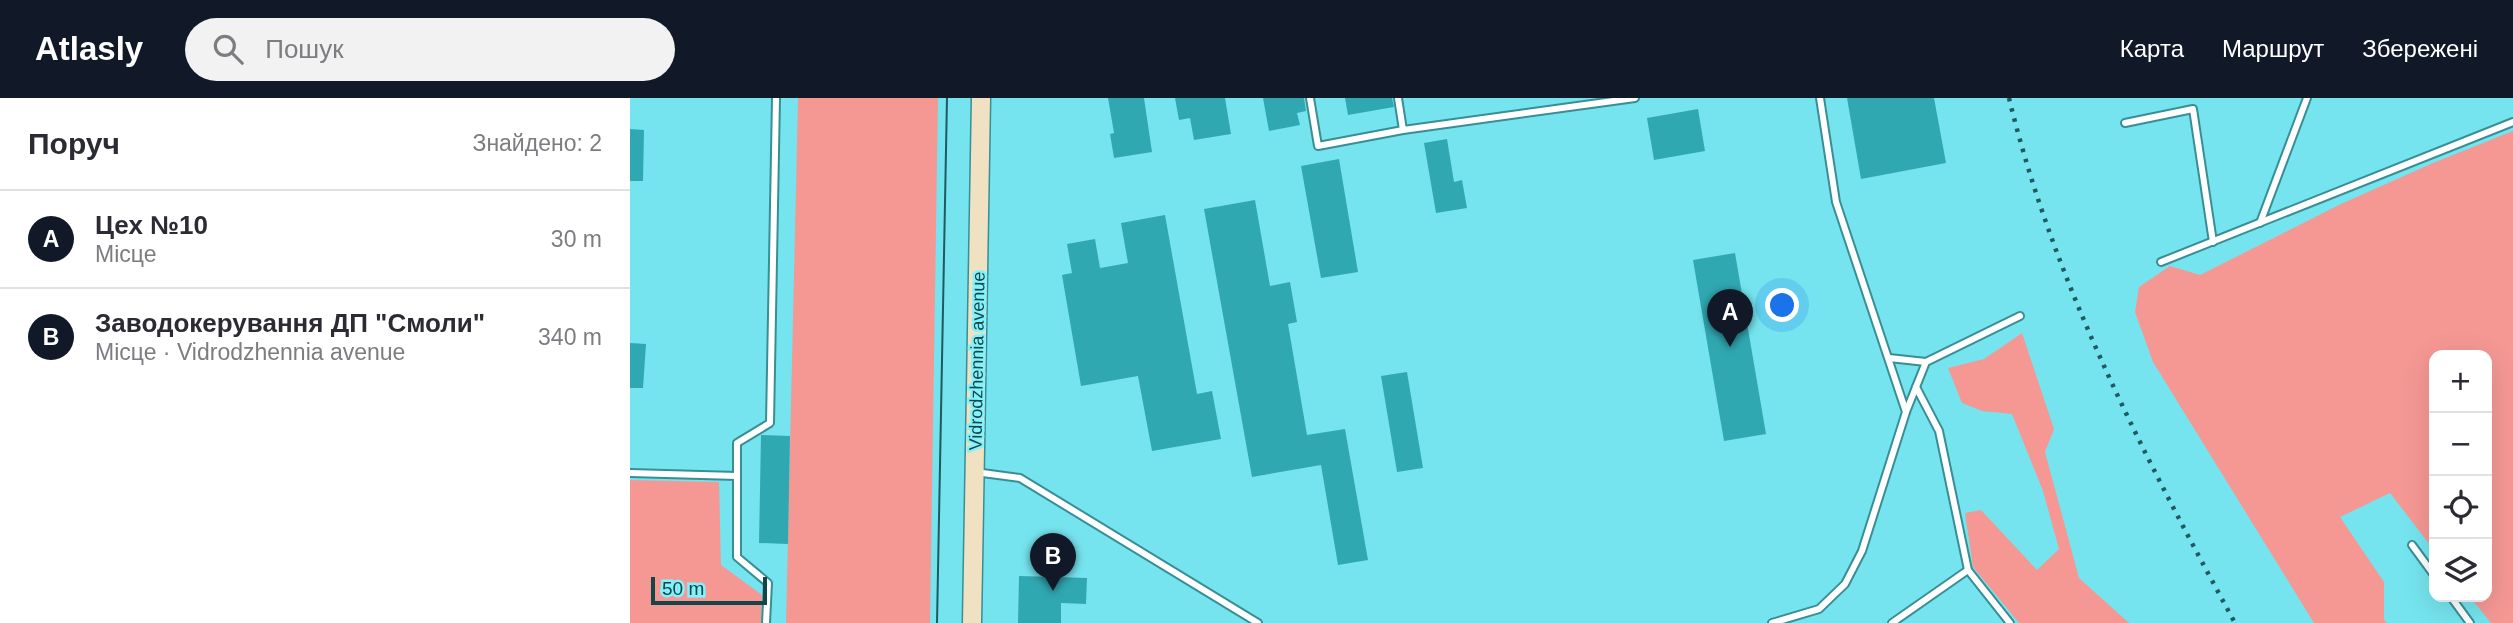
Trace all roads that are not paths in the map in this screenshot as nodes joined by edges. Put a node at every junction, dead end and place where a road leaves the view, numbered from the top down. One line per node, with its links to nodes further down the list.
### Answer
1 (776, 98): 21 (lane)
2 (981, 98): 19 (street, Vidrodzhennia avenue)
3 (1311, 98): 10 (lane)
4 (1398, 98): 10 (lane)
5 (1635, 98): 10 (lane)
6 (1820, 98): 15 (lane)
7 (2307, 98): 11 (lane)
8 (2513, 122): 11 (lane)
9 (2125, 123): 12 (lane)
10 (1403, 130)
11 (2260, 223): 12 (lane)
12 (2213, 242): 13 (lane)
13 (2161, 262)
14 (2020, 316): 16 (lane)
15 (1889, 358): 16 (lane); 18 (lane)
16 (1926, 362): 17 (lane)
17 (1916, 387): 18 (lane); 24 (lane)
18 (1906, 412): 29 (lane)
19 (974, 472): 27 (street, Vidrodzhennia avenue); 28 (lane)
20 (630, 473): 21 (lane)
21 (737, 476): 26 (lane)
22 (2412, 545): 23 (lane)
23 (2429, 568)
24 (1968, 570): 30 (lane); 31 (lane)
25 (2455, 602): 32 (lane)
26 (766, 623)
27 (972, 623)
28 (1258, 623)
29 (1772, 623)
30 (1892, 623)
31 (2011, 623)
32 (2470, 623)

